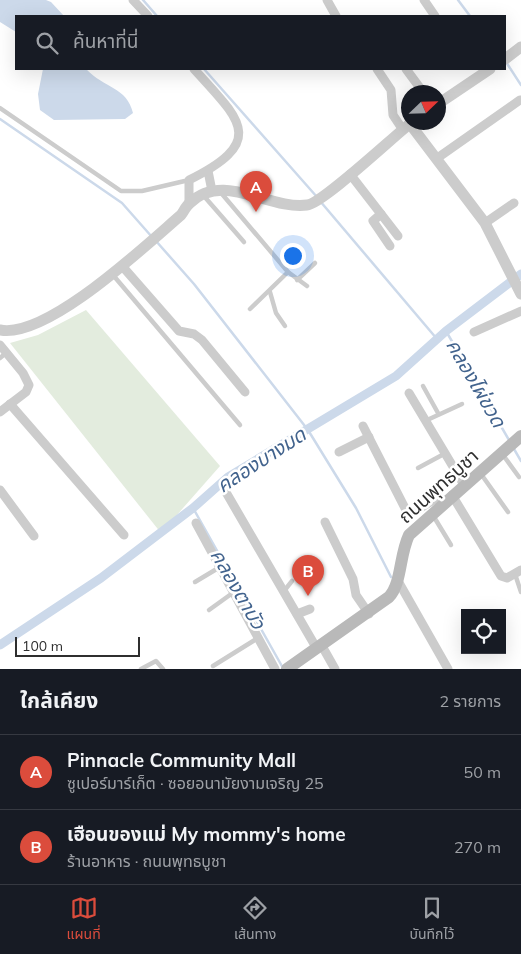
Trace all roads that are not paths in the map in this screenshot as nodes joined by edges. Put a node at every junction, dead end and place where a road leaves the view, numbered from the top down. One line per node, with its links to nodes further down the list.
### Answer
1 (133, 0): 4 (street)
2 (327, 0): 5 (street)
3 (424, 0): 6 (street)
4 (147, 15)
5 (335, 15)
6 (434, 15)
7 (521, 47): 8 (street)
8 (507, 57)
9 (195, 70): 21 (street)
10 (377, 70): 17 (street)
11 (407, 70): 13 (street)
12 (476, 73): 14 (street)
13 (418, 85)
14 (446, 97)
15 (520, 100): 20 (street)
16 (0, 108): 23 (lane)
17 (401, 123)
18 (404, 130): 22 (street)
19 (408, 130): 20 (street)
20 (436, 159): 28 (street)
21 (208, 171): 23 (street); 24 (street)
22 (350, 174): 24 (street); 27 (street)
23 (189, 180): 25 (street)
24 (211, 191): 25 (street); 30 (lane); 34 (lane)
25 (189, 203): 33 (street)
26 (514, 204): 28 (street)
27 (381, 214): 29 (street); 31 (street)
28 (485, 223): 39 (street)
29 (398, 236)
30 (244, 242)
31 (390, 246)
32 (315, 263): 36 (lane)
33 (123, 267): 35 (street); 48 (street)
34 (288, 272): 36 (lane); 38 (lane)
35 (114, 274): 43 (street); 55 (lane)
36 (297, 280): 37 (lane)
37 (307, 286)
38 (270, 292): 40 (lane); 42 (lane)
39 (521, 294)
40 (250, 309)
41 (521, 311): 44 (street)
42 (285, 326)
43 (0, 330)
44 (474, 332)
45 (0, 345): 46 (street)
46 (3, 356): 50 (street)
47 (423, 386): 53 (lane)
48 (245, 392)
49 (409, 393): 54 (street)
50 (10, 404): 52 (street); 73 (street)
51 (462, 404): 53 (lane)
52 (0, 412)
53 (438, 413): 54 (lane)
54 (424, 421): 61 (street)
55 (240, 425)
56 (363, 426): 58 (street)
57 (521, 436): 59 (main road, ถนนพุทธบูชา)
58 (369, 437): 60 (street); 68 (street)
59 (505, 450): 63 (main road, ถนนพุทธบูชา); 64 (lane)
60 (338, 452)
61 (444, 454): 62 (lane); 65 (street)
62 (418, 468)
63 (480, 473): 65 (main road, ถนนพุทธบูชา); 69 (lane)
64 (519, 477)
65 (464, 485): 68 (main road, ถนนพุทธบูชา)
66 (0, 490): 74 (street)
67 (227, 494): 81 (street)
68 (449, 498): 70 (main road, ถนนพุทธบูชา); 77 (street)
69 (508, 512)
70 (432, 514): 75 (lane); 79 (main road, ถนนพุทธบูชา)
71 (325, 522): 87 (street)
72 (196, 523): 76 (street)
73 (124, 535)
74 (34, 536)
75 (451, 546)
76 (220, 567): 80 (lane); 82 (street)
77 (518, 572): 83 (lane)
78 (292, 581): 81 (lane)
79 (398, 581): 87 (main road, ถนนพุทธบูชา); 96 (street)
80 (195, 582)
81 (284, 591): 86 (street)
82 (234, 592): 85 (lane); 88 (street)
83 (521, 592)
84 (310, 609): 86 (street)
85 (209, 610)
86 (297, 614): 89 (street)
87 (368, 614): 89 (main road, ถนนพุทธบูชา)
88 (259, 637): 90 (lane); 94 (street)
89 (319, 647): 91 (main road, ถนนพุทธบูชา); 95 (street)
90 (213, 666)
91 (288, 668)
92 (141, 669): 93 (lane)
93 (163, 669)
94 (274, 669)
95 (335, 669)
96 (448, 669)

